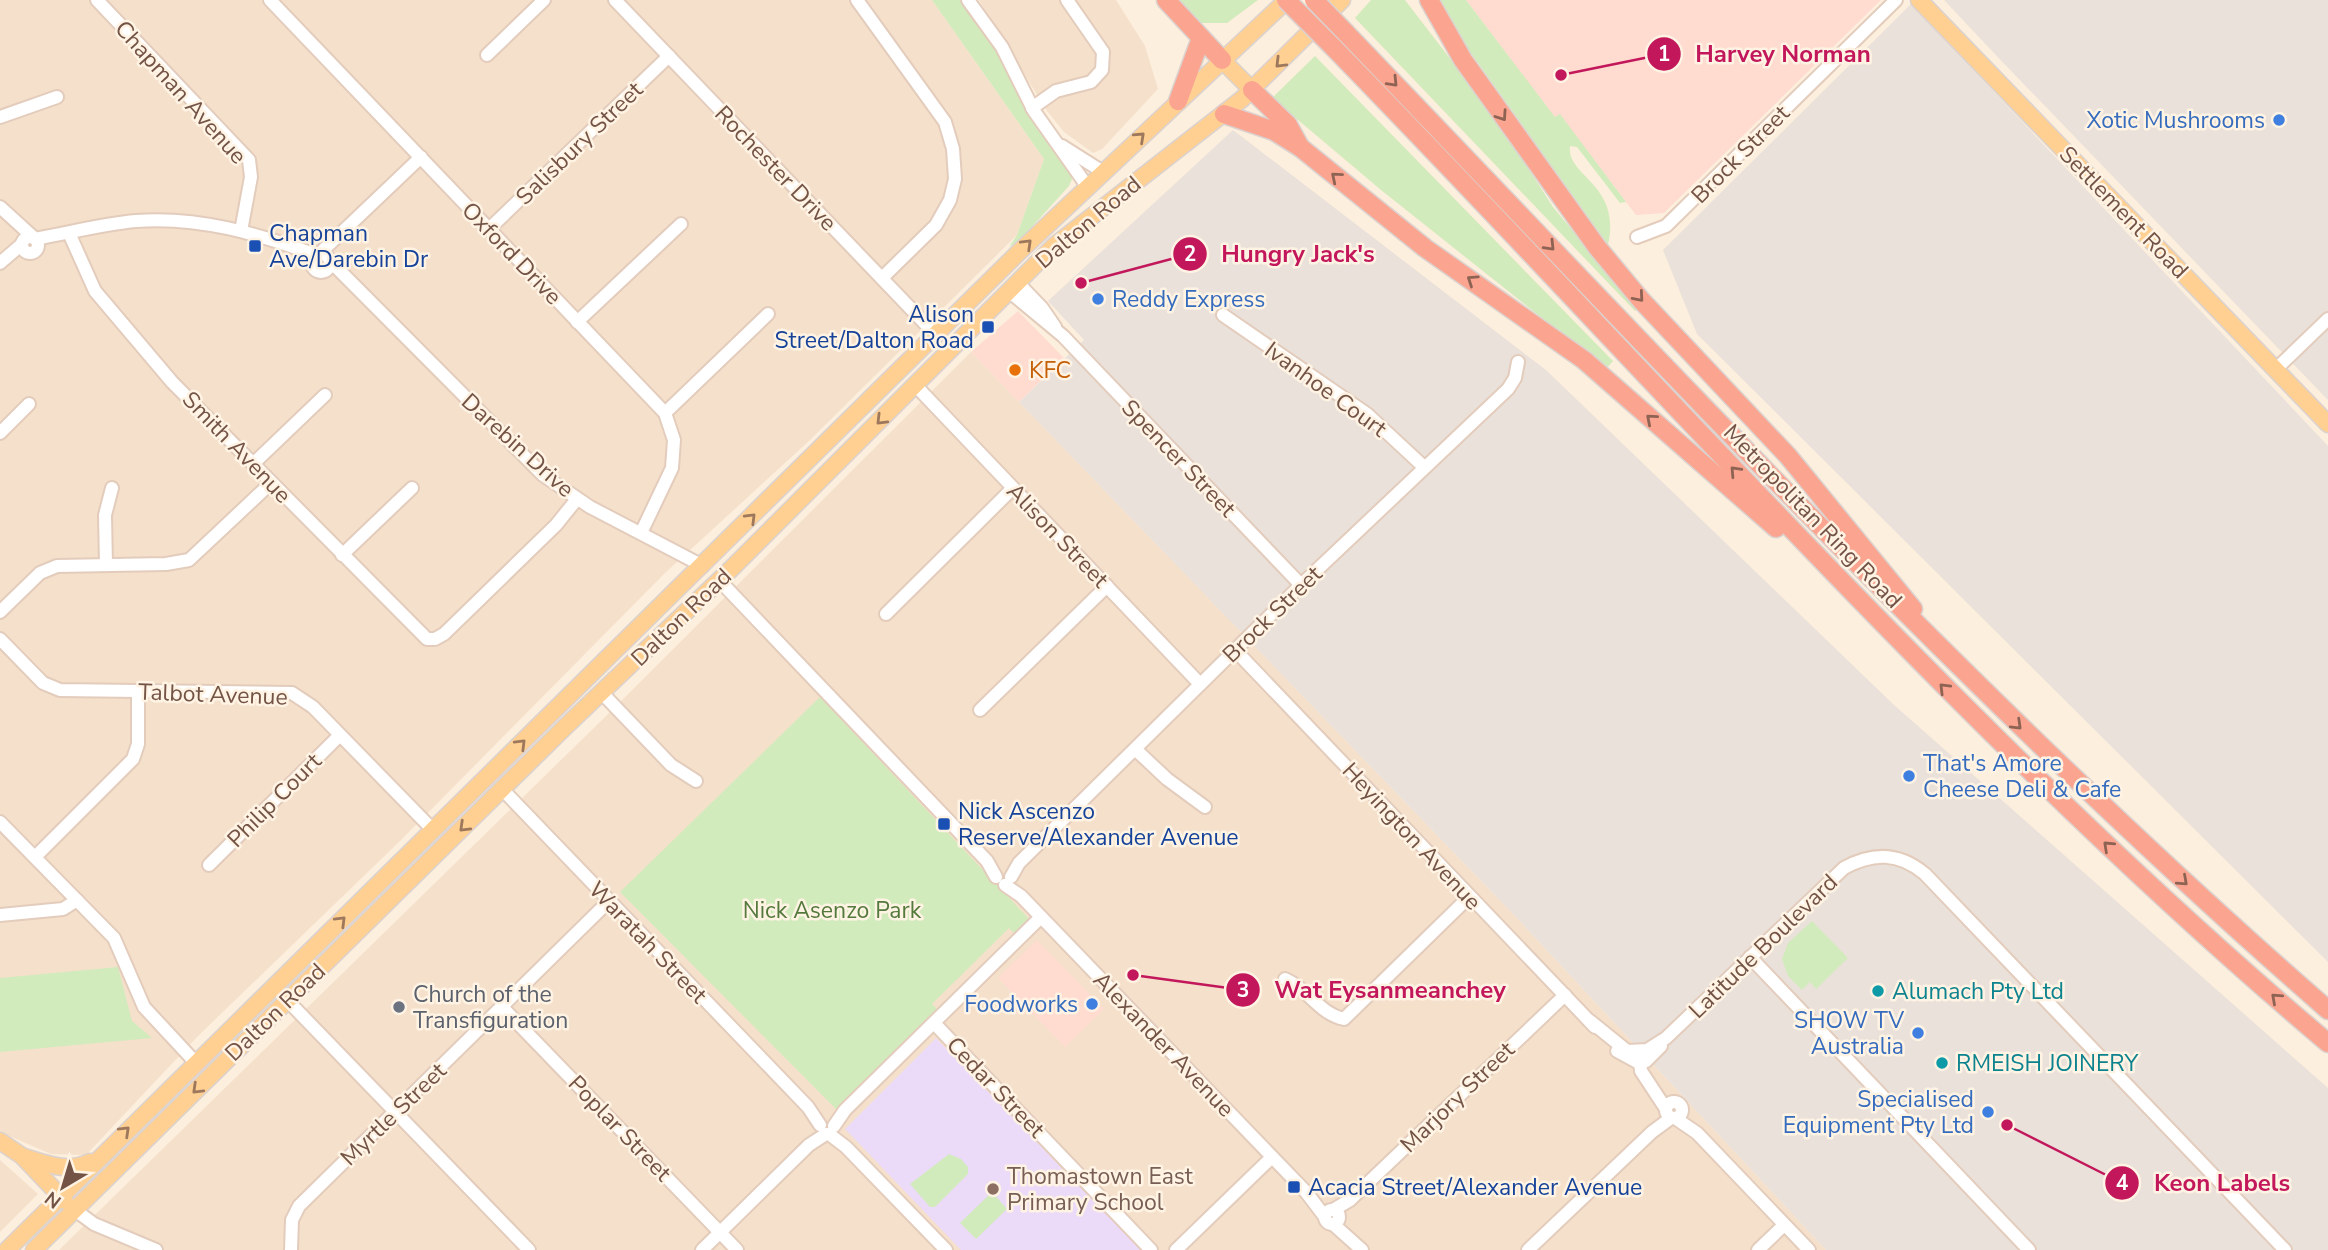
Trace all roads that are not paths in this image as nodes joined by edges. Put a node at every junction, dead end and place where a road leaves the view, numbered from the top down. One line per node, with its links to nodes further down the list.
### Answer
1 (97, 0): 35 (street, Chapman Avenue)
2 (270, 0): 29 (street, Oxford Drive)
3 (544, 0): 18 (street)
4 (615, 0): 19 (street, Rochester Drive)
5 (857, 0): 42 (street)
6 (968, 0): 24 (street)
7 (1067, 0): 24 (street)
8 (1166, 0): 17 (highway)
9 (1286, 0): 20 (main road, Dalton Road); 71 (highway, Metropolitan Ring Road, one-way to 9, bridge)
10 (1314, 0): 76 (highway, Metropolitan Ring Road, one-way to 76, bridge)
11 (1342, 0): 21 (main road, Dalton Road, one-way to 21)
12 (1414, 0): 16 (highway)
13 (1429, 0): 16 (highway)
14 (1896, 0): 37 (street, Brock Street)
15 (1919, 0): 50 (main road, Settlement Road)
16 (1443, 29): 76 (highway, one-way to 76)
17 (1201, 38): 20 (highway); 23 (highway)
18 (487, 55)
19 (669, 56): 34 (street, Salisbury Street); 42 (street, Rochester Drive)
20 (1222, 60): 21 (main road); 23 (main road, Dalton Road)
21 (1252, 90): 25 (main road, Dalton Road); 28 (highway)
22 (57, 97): 26 (street)
23 (1178, 101): 30 (main road, Dalton Road, one-way to 23)
24 (1032, 108): 27 (street)
25 (1224, 114): 28 (highway); 43 (main road, Dalton Road)
26 (0, 117)
27 (1056, 141): 30 (street); 31 (street)
28 (1301, 148): 71 (highway, one-way to 28)
29 (421, 158): 34 (street, Oxford Drive); 39 (street)
30 (1102, 172): 31 (main road, Dalton Road)
31 (1087, 186): 41 (main road, Dalton Road, one-way to 31)
32 (0, 207): 38 (street)
33 (681, 224): 47 (street)
34 (489, 229): 47 (street, Oxford Drive)
35 (241, 231): 36 (street, Darebin Drive); 39 (street, Darebin Drive)
36 (67, 234): 38 (street, Darebin Drive); 57 (street, Smith Avenue)
37 (1637, 237)
38 (30, 244): 40 (street, Darebin Drive)
39 (322, 261): 63 (street, Darebin Drive)
40 (0, 263)
41 (1000, 273): 43 (main road, Spencer Street); 48 (main road, Dalton Road)
42 (882, 278): 48 (street, Rochester Drive)
43 (1014, 288): 51 (main road, Dalton Road); 69 (street, Spencer Street)
44 (768, 314): 54 (street)
45 (1223, 315): 58 (street, Ivanhoe Court)
46 (2328, 319): 50 (street)
47 (577, 322): 54 (street, Oxford Drive)
48 (937, 336): 67 (main road, Dalton Road, one-way to 48)
49 (1518, 362): 58 (street, Brock Street)
50 (2276, 369): 55 (main road, Settlement Road)
51 (916, 386): 62 (street, Alison Street); 68 (main road, Dalton Road, one-way to 68)
52 (325, 395): 57 (street)
53 (29, 404): 56 (street)
54 (665, 413): 64 (street, Oxford Drive)
55 (2328, 424)
56 (0, 433)
57 (253, 464): 59 (street, Smith Avenue)
58 (1424, 467): 69 (street, Brock Street)
59 (271, 483): 65 (street, Smith Avenue); 66 (street)
60 (113, 488): 66 (street)
61 (412, 488): 65 (street)
62 (1013, 488): 70 (street, Alison Street); 73 (street)
63 (577, 499): 64 (street, Darebin Drive); 75 (street)
64 (641, 533): 67 (street, Darebin Drive)
65 (342, 555): 75 (street, Smith Avenue)
66 (106, 565): 72 (street)
67 (703, 566): 68 (main road); 85 (main road, Dalton Road, one-way to 67)
68 (719, 580): 81 (main road, Dalton Road); 93 (street, Alexander Avenue)
69 (1301, 585): 77 (street, Brock Street)
70 (1107, 586): 79 (street, Alison Street); 82 (street)
71 (1850, 592): 106 (highway, Metropolitan Ring Road, one-way to 71)
72 (0, 612)
73 (886, 614)
74 (0, 639): 80 (street, Talbot Avenue)
75 (431, 640): 78 (street)
76 (1940, 648): 104 (highway, Metropolitan Ring Road, one-way to 104)
77 (1235, 650): 79 (street, Brock Street); 94 (street, Heyington Avenue)
78 (431, 654)
79 (1200, 684): 84 (street, Brock Street)
80 (138, 692): 83 (street, Talbot Avenue); 91 (street)
81 (602, 693): 86 (street); 87 (main road, Dalton Road)
82 (980, 710)
83 (340, 735): 90 (street, Talbot Avenue); 92 (street, Philip Court)
84 (1135, 749): 88 (street); 93 (street, Brock Street)
85 (489, 776): 87 (main road, Waratah Street); 90 (main road, Dalton Road)
86 (696, 781)
87 (502, 789): 96 (street, Waratah Street); 102 (main road, Dalton Road, one-way to 102)
88 (1205, 807)
89 (0, 822): 91 (street)
90 (433, 830): 108 (main road, Dalton Road, one-way to 90)
91 (35, 857): 95 (street)
92 (209, 864)
93 (1005, 877): 98 (street, Alexander Avenue)
94 (1469, 897): 100 (street); 101 (street, Heyington Avenue)
95 (77, 900): 97 (street); 108 (street)
96 (609, 901): 103 (street, Myrtle Street); 111 (street, Waratah Street)
97 (0, 915)
98 (1041, 917): 105 (street); 114 (street, Alexander Avenue)
99 (1750, 957): 107 (street, Latitude Boulevard); 135 (street); 136 (street, Latitude Boulevard)
100 (1285, 979)
101 (1565, 995): 107 (street, Heyington Avenue); 118 (street, Marjory Street)
102 (287, 1000): 109 (street); 117 (main road, Dalton Road, one-way to 117)
103 (502, 1007): 109 (street, Myrtle Street); 120 (street, Poplar Street)
104 (2328, 1010)
105 (934, 1023): 111 (street); 121 (street, Cedar Street)
106 (2328, 1043)
107 (1641, 1059): 110 (street)
108 (196, 1063): 115 (main road, Dalton Road, one-way to 108)
109 (396, 1112): 127 (street, Myrtle Street); 128 (street)
110 (1672, 1112): 119 (street); 132 (street)
111 (827, 1127): 120 (street); 131 (street, Waratah Street)
112 (0, 1142): 113 (main road)
113 (22, 1156): 115 (main road); 116 (main road)
114 (1272, 1157): 118 (street, Alexander Avenue); 123 (street)
115 (95, 1160): 116 (main road, Dalton Road)
116 (60, 1196): 117 (main road); 124 (main road, Dalton Road)
117 (75, 1210): 125 (main road, Dalton Road); 126 (street)
118 (1333, 1216): 122 (street, Alexander Avenue)
119 (1784, 1225): 133 (street); 134 (street)
120 (720, 1233): 129 (street); 130 (street, Poplar Street)
121 (1151, 1247)
122 (1359, 1247)
123 (1178, 1249)
124 (7, 1250)
125 (34, 1250)
126 (156, 1250)
127 (291, 1250)
128 (529, 1250)
129 (702, 1250)
130 (737, 1250)
131 (946, 1250)
132 (1528, 1250)
133 (1758, 1250)
134 (1809, 1250)
135 (2029, 1250)
136 (2285, 1250)

